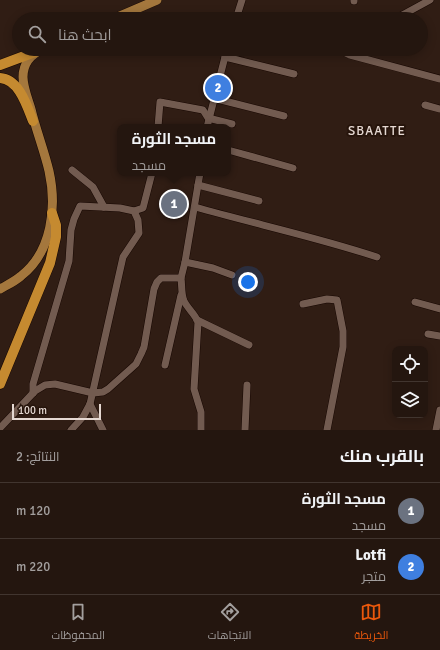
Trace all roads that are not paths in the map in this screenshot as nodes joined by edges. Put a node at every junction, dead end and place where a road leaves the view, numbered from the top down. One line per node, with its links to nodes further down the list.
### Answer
1 (157, 0): 4 (main road)
2 (242, 0): 5 (street)
3 (430, 0): 6 (street)
4 (129, 12)
5 (238, 12)
6 (408, 12)
7 (25, 56): 12 (highway)
8 (34, 56): 21 (main road)
9 (225, 56): 16 (street)
10 (236, 56): 13 (street)
11 (354, 56): 15 (street)
12 (0, 65)
13 (294, 74)
14 (0, 78): 21 (highway)
15 (440, 78)
16 (213, 98): 19 (street); 20 (street)
17 (425, 105): 18 (street)
18 (440, 109)
19 (284, 116)
20 (208, 118): 22 (street); 23 (street); 24 (street)
21 (34, 121): 35 (main road)
22 (158, 124)
23 (207, 124)
24 (232, 124)
25 (231, 151): 26 (street)
26 (293, 168)
27 (72, 170): 32 (street)
28 (151, 176): 34 (street)
29 (200, 176): 30 (street)
30 (198, 185): 31 (street); 33 (street)
31 (259, 202)
32 (104, 207): 34 (street); 52 (street)
33 (194, 207): 36 (street); 37 (street)
34 (134, 211): 53 (street)
35 (52, 213): 40 (main road); 50 (highway)
36 (377, 257)
37 (185, 262): 38 (street); 39 (street)
38 (232, 275)
39 (181, 278): 41 (street); 53 (street)
40 (0, 289)
41 (182, 291): 45 (street); 49 (street)
42 (415, 302): 44 (street)
43 (303, 304): 61 (street)
44 (440, 309)
45 (197, 320): 48 (street); 59 (street)
46 (428, 334): 47 (street)
47 (440, 336)
48 (249, 345)
49 (165, 365)
50 (0, 384)
51 (247, 385): 60 (street)
52 (33, 393): 53 (street); 56 (street)
53 (93, 393): 54 (street)
54 (90, 404): 57 (street); 58 (street)
55 (440, 410): 62 (street)
56 (0, 428)
57 (71, 430)
58 (103, 430)
59 (201, 430)
60 (245, 430)
61 (327, 430)
62 (436, 430)

